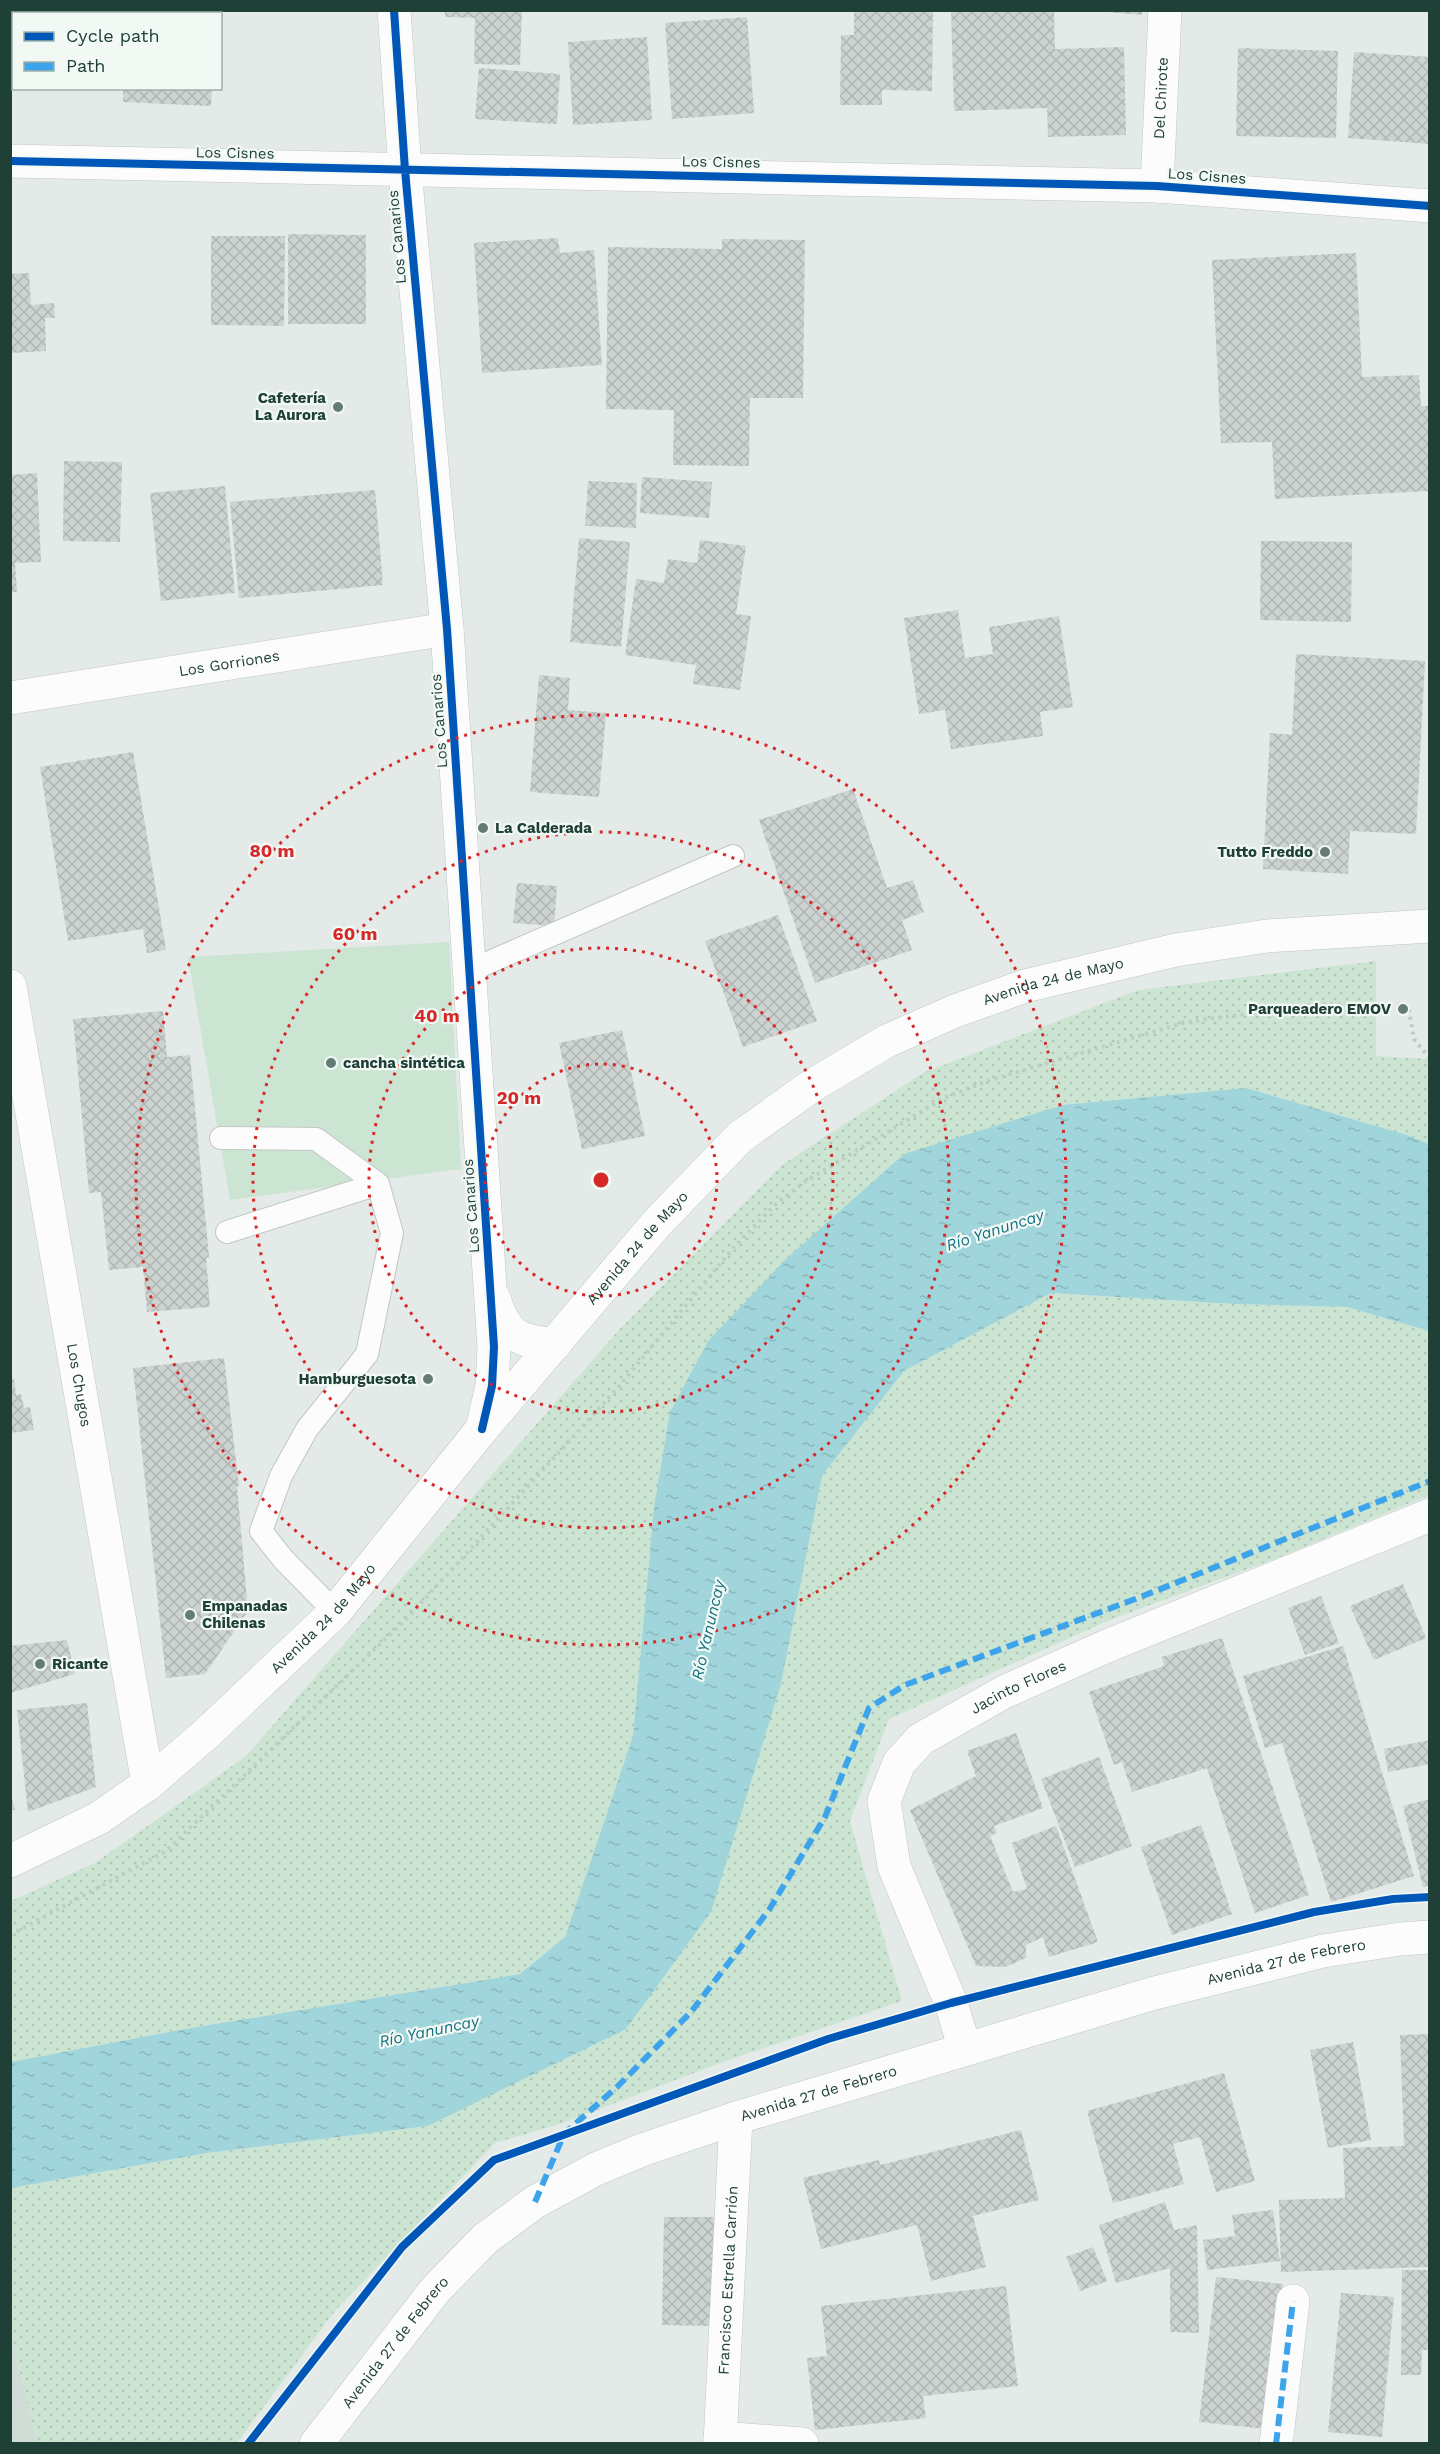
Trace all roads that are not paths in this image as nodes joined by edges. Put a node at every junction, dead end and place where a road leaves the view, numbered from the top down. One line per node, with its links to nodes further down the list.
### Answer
1 (394, 10): 4 (street, Los Canarios)
2 (1165, 10): 5 (street, Del Chirote)
3 (10, 161): 4 (street, Los Cisnes)
4 (405, 170): 5 (street, Los Cisnes); 7 (street, Los Canarios)
5 (1156, 186): 6 (street, Los Cisnes)
6 (1430, 206)
7 (447, 628): 8 (street, Los Gorriones); 11 (street, Los Canarios)
8 (10, 698)
9 (733, 856): 11 (lane)
10 (1430, 926): 17 (street, Avenida 24 de Mayo)
11 (469, 971): 16 (street, Los Canarios)
12 (10, 986): 21 (street, Los Chugos)
13 (221, 1138): 14 (lane)
14 (378, 1184): 15 (lane); 20 (lane)
15 (227, 1232)
16 (489, 1282): 17 (street, Los Canarios); 18 (street, Los Canarios)
17 (555, 1344): 18 (street, Avenida 24 de Mayo)
18 (482, 1429): 20 (street, Avenida 24 de Mayo)
19 (1430, 1515): 24 (street, Jacinto Flores)
20 (335, 1612): 21 (street, Avenida 24 de Mayo)
21 (148, 1784): 22 (street, Avenida 24 de Mayo)
22 (10, 1861)
23 (1430, 1936): 24 (street, Avenida 27 de Febrero)
24 (965, 2049): 25 (street, Avenida 27 de Febrero)
25 (736, 2118): 27 (street, Francisco Estrella Carrión); 28 (street, Avenida 27 de Febrero)
26 (1293, 2301): 30 (street)
27 (720, 2441): 29 (street)
28 (316, 2444)
29 (802, 2444)
30 (1275, 2444)

